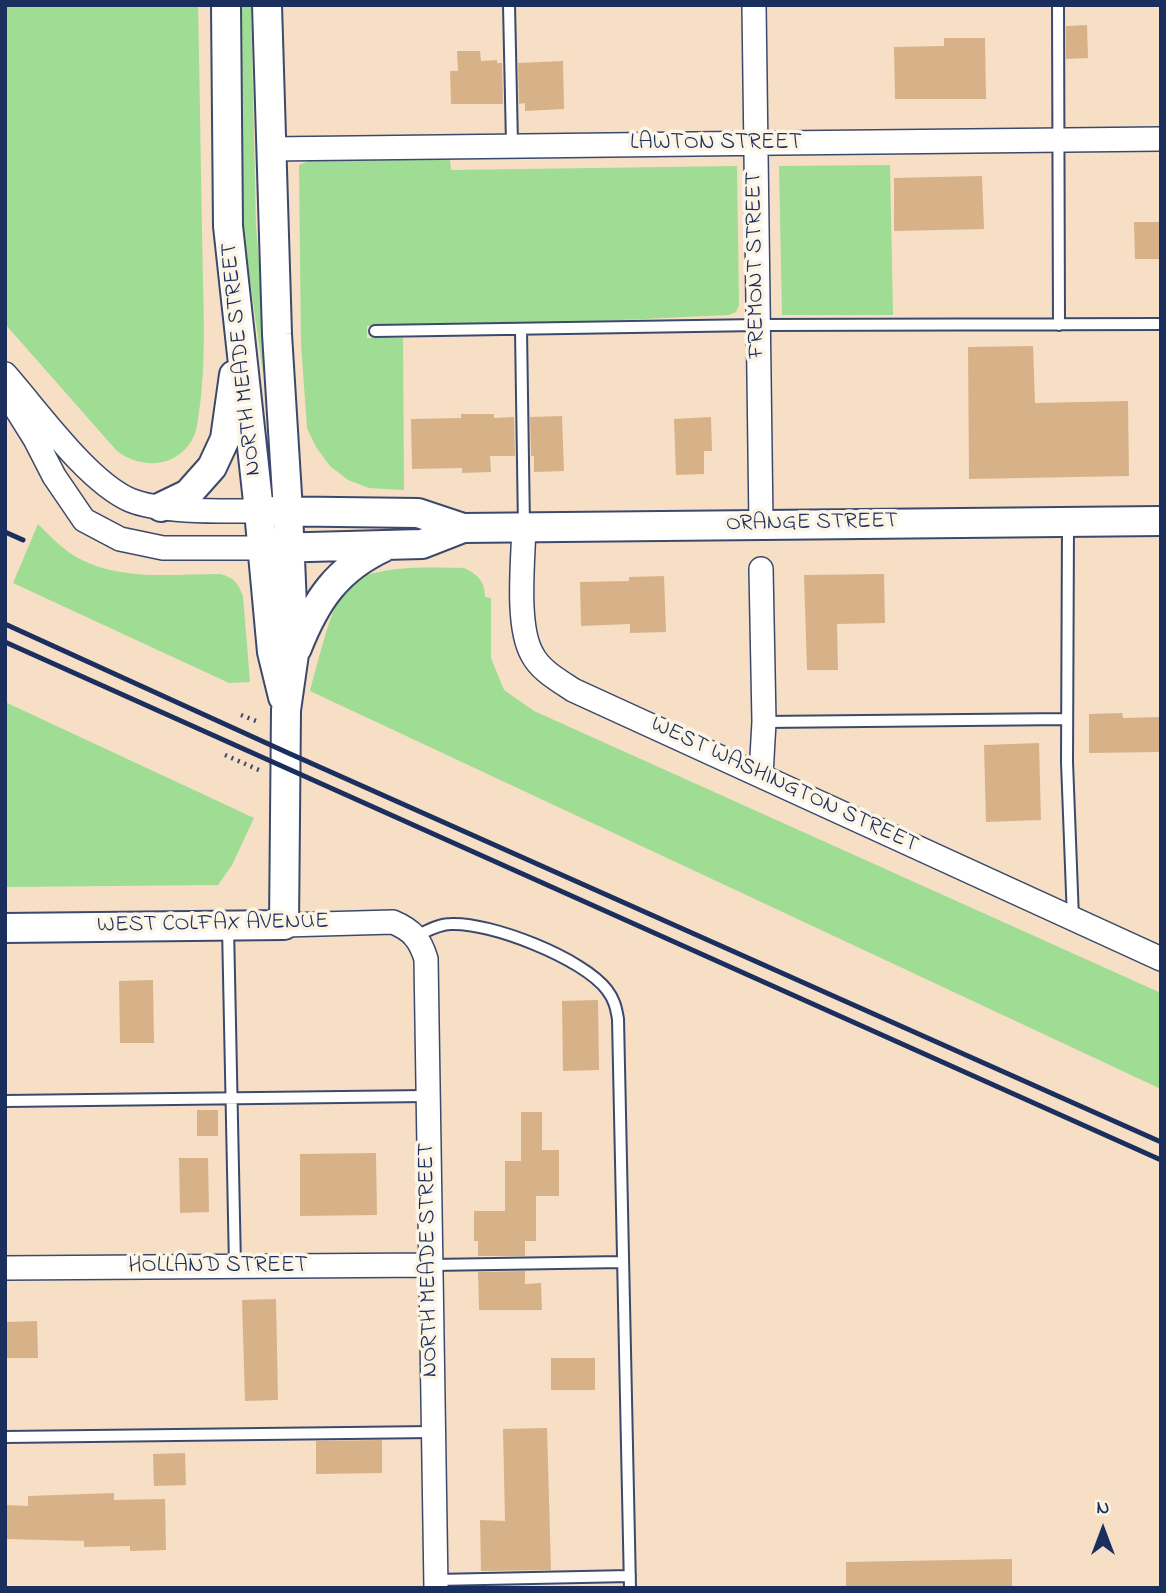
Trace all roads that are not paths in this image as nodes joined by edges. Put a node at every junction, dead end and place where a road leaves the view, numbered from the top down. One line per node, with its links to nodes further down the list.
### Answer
1 (226, 5): 16 (street, NORTH MEADE STREET)
2 (267, 5): 10 (street, NORTH MEADE STREET)
3 (509, 5): 8 (lane)
4 (754, 5): 9 (street, FREMONT STREET)
5 (1058, 5): 7 (lane)
6 (1161, 139): 7 (street, LAWTON STREET)
7 (1058, 141): 9 (street, LAWTON STREET); 13 (lane)
8 (512, 144): 9 (street, LAWTON STREET); 10 (street, LAWTON STREET)
9 (755, 145): 12 (street, FREMONT STREET)
10 (270, 149): 21 (street, NORTH MEADE STREET)
11 (1161, 324): 13 (lane)
12 (759, 325): 13 (lane); 14 (lane); 24 (street, FREMONT STREET)
13 (1059, 325)
14 (521, 330): 15 (lane); 25 (lane)
15 (375, 331)
16 (239, 334): 19 (street); 20 (street, NORTH MEADE STREET)
17 (5, 374): 19 (street)
18 (5, 391): 28 (street)
19 (161, 507): 20 (street)
20 (259, 511): 21 (street, ORANGE STREET); 28 (street, NORTH MEADE STREET)
21 (288, 511): 26 (street, ORANGE STREET); 29 (street, NORTH MEADE STREET)
22 (1161, 521): 23 (street, ORANGE STREET)
23 (1068, 522): 24 (street, ORANGE STREET); 33 (lane)
24 (761, 524): 25 (street, ORANGE STREET)
25 (524, 527): 26 (street, ORANGE STREET); 35 (street, WEST WASHINGTON STREET)
26 (463, 528): 27 (street, ORANGE STREET)
27 (388, 545): 29 (street, ORANGE STREET); 31 (street, ORANGE STREET)
28 (262, 548): 29 (street, ORANGE STREET); 32 (street, NORTH MEADE STREET)
29 (290, 548): 31 (street, NORTH MEADE STREET)
30 (761, 569): 34 (street)
31 (294, 653): 32 (street, NORTH MEADE STREET)
32 (286, 710): 37 (street, NORTH MEADE STREET)
33 (1067, 719): 34 (lane); 36 (lane)
34 (764, 722): 35 (street)
35 (761, 775): 36 (street, WEST WASHINGTON STREET)
36 (1073, 919): 41 (street, WEST WASHINGTON STREET)
37 (285, 925): 38 (street, WEST COLFAX AVENUE); 40 (street, WEST COLFAX AVENUE)
38 (228, 926): 39 (street, WEST COLFAX AVENUE); 43 (lane)
39 (5, 928)
40 (416, 936): 42 (street, NORTH MEADE STREET); 45 (lane)
41 (1161, 959)
42 (428, 1096): 43 (lane); 46 (street, NORTH MEADE STREET)
43 (231, 1098): 44 (lane); 47 (lane)
44 (5, 1101)
45 (623, 1262): 46 (lane); 51 (lane)
46 (430, 1265): 47 (street, HOLLAND STREET); 49 (street, NORTH MEADE STREET)
47 (235, 1266): 48 (street, HOLLAND STREET)
48 (5, 1268)
49 (433, 1432): 50 (lane); 52 (street, NORTH MEADE STREET)
50 (5, 1437)
51 (630, 1582): 52 (lane)
52 (436, 1584)

